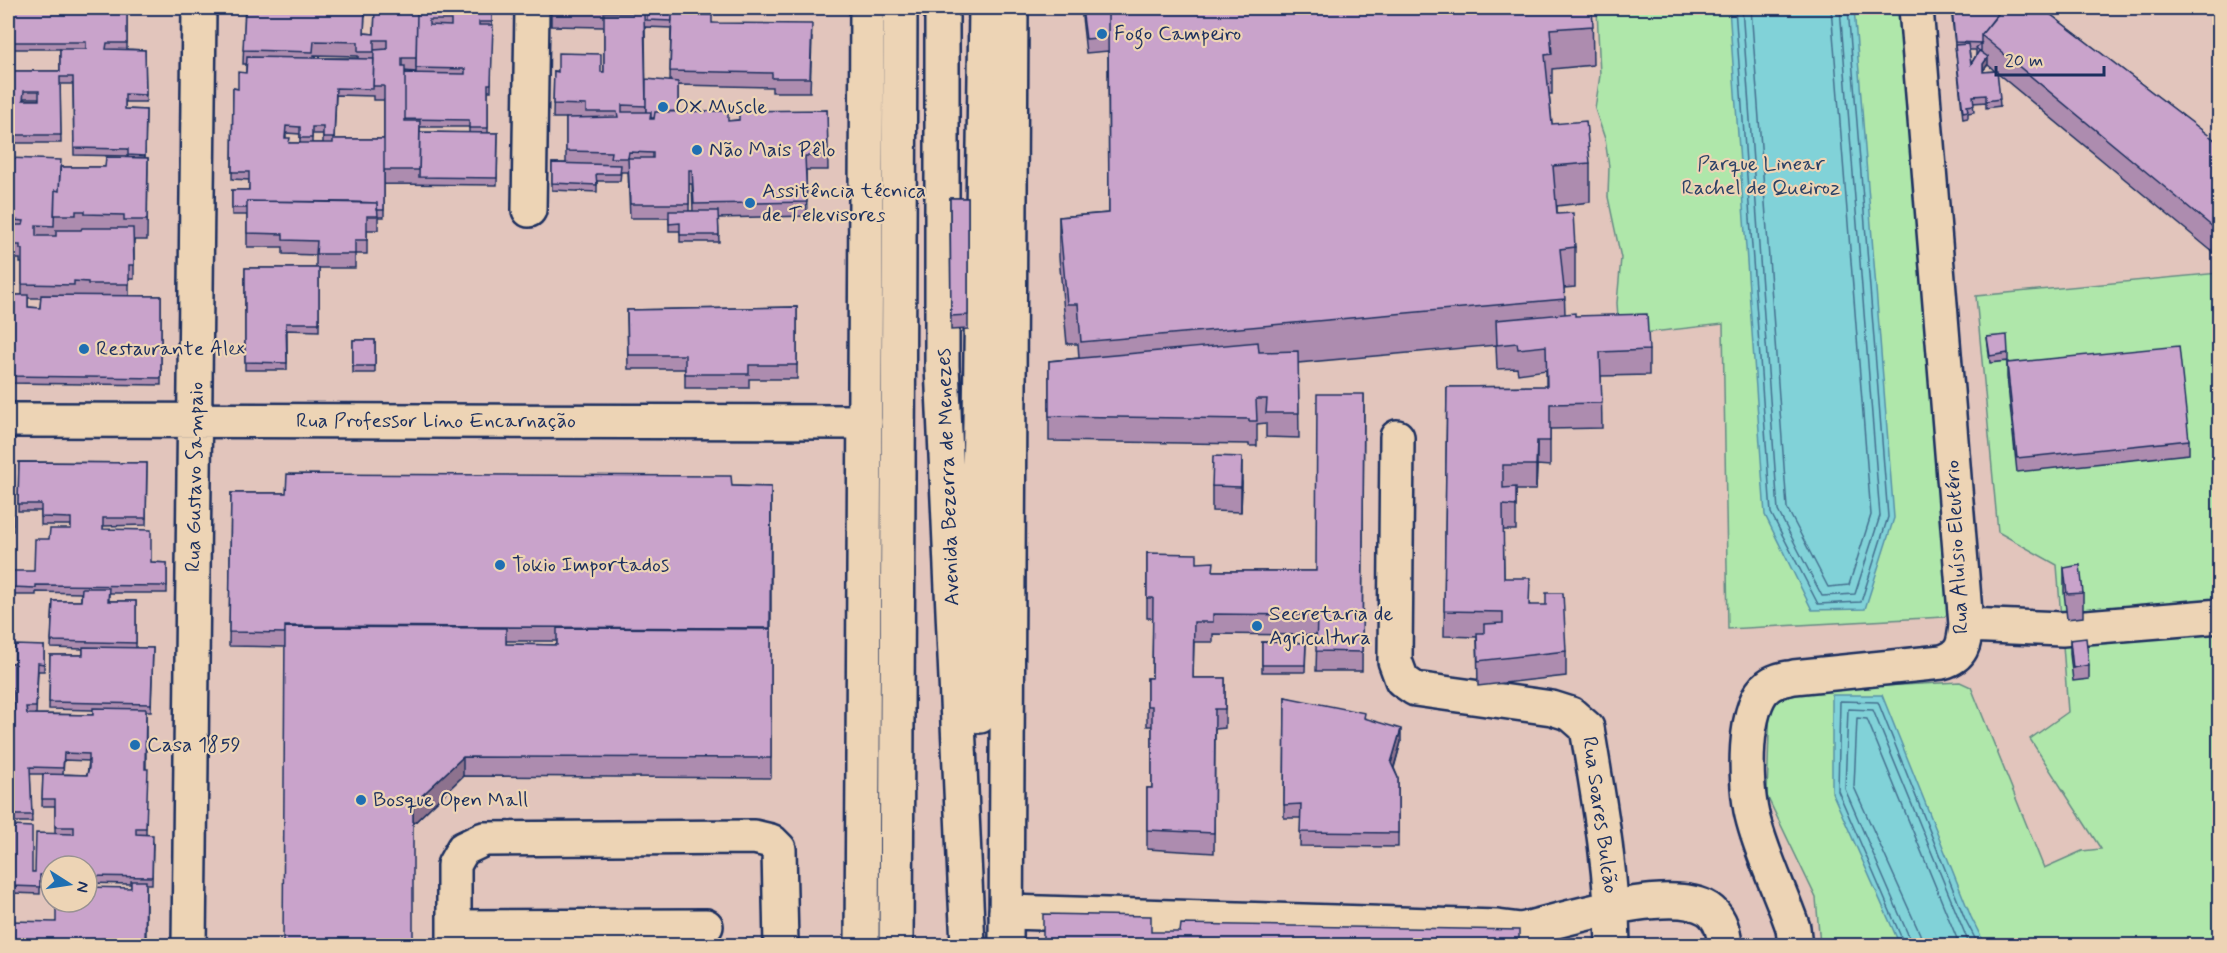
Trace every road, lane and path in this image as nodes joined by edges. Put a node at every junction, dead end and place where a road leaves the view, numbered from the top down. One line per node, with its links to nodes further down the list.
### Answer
1 (199, 8): 11 (street, Rua Gustavo Sampaio)
2 (532, 8): 9 (street)
3 (867, 8): 12 (street)
4 (900, 8): 24 (street)
5 (942, 8): 25 (street, Avenida Bezerra de Menezes)
6 (986, 8): 25 (street, Avenida Bezerra de Menezes)
7 (1011, 8): 17 (street)
8 (1916, 8): 15 (street, Rua Aluísio Eleutério)
9 (529, 210)
10 (8, 420): 11 (street, Rua Professor Lino Encarnação)
11 (196, 421): 12 (street, Rua Professor Lino Encarnação); 21 (street, Rua Gustavo Sampaio)
12 (865, 422): 23 (street)
13 (1397, 437): 16 (street, Rua Soares Bulcão)
14 (2220, 616): 15 (street)
15 (1966, 625): 29 (street, Rua Aluísio Eleutério)
16 (1613, 907): 20 (street); 27 (street, Rua Soares Bulcão); 28 (street)
17 (1006, 912): 20 (street); 26 (street)
18 (706, 926): 19 (street)
19 (454, 936): 22 (street)
20 (1525, 938)
21 (189, 945)
22 (781, 945)
23 (862, 945)
24 (896, 945)
25 (969, 945)
26 (1006, 945)
27 (1613, 945)
28 (1725, 945)
29 (1795, 945)

